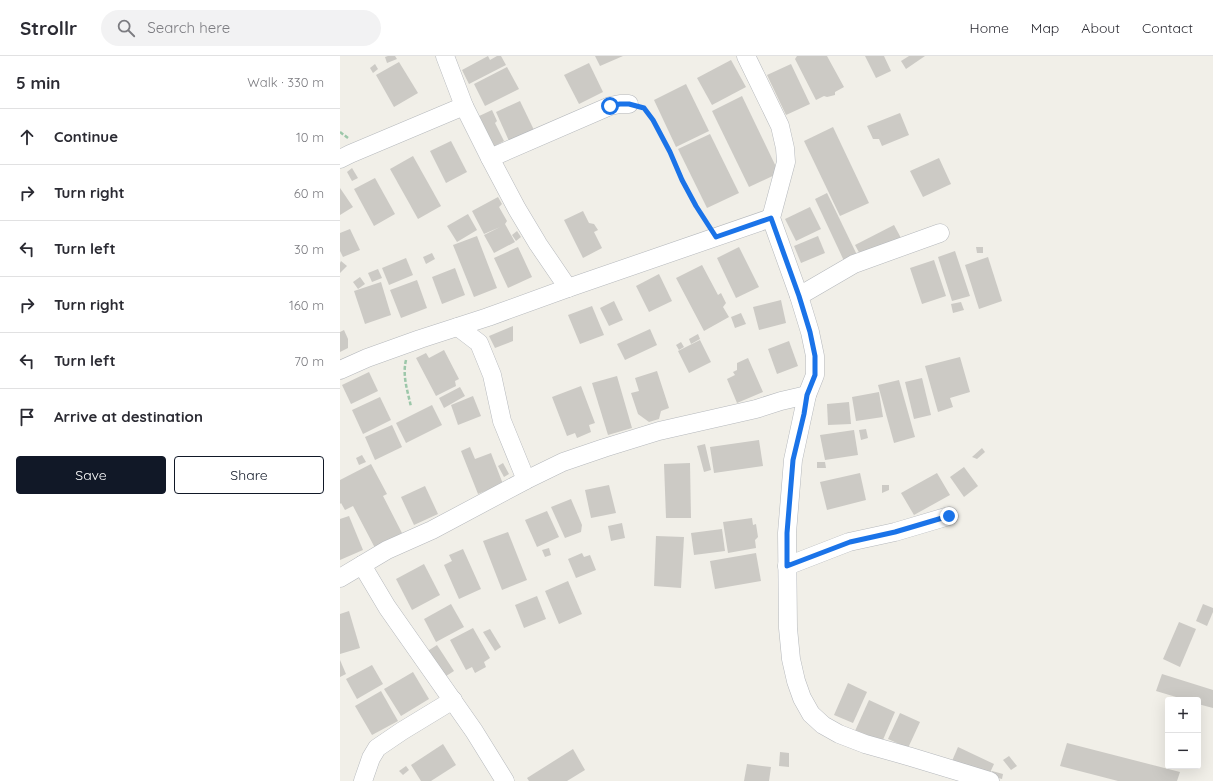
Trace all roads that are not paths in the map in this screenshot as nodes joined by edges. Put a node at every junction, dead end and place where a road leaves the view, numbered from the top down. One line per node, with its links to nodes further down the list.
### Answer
1 (446, 56): 4 (street)
2 (746, 56): 7 (street)
3 (629, 104): 5 (street)
4 (464, 106): 5 (street); 6 (street)
5 (490, 158): 9 (street)
6 (340, 159)
7 (771, 218): 9 (street); 10 (street)
8 (940, 233): 10 (street)
9 (568, 288): 11 (street)
10 (799, 296): 13 (street)
11 (458, 327): 12 (street); 14 (street)
12 (340, 370)
13 (807, 395): 14 (street); 17 (street)
14 (526, 480): 16 (street)
15 (949, 516): 17 (street)
16 (362, 565): 18 (street); 19 (street)
17 (787, 566): 22 (street)
18 (340, 578)
19 (452, 700): 20 (street); 21 (street)
20 (363, 781)
21 (505, 781)
22 (990, 781)

